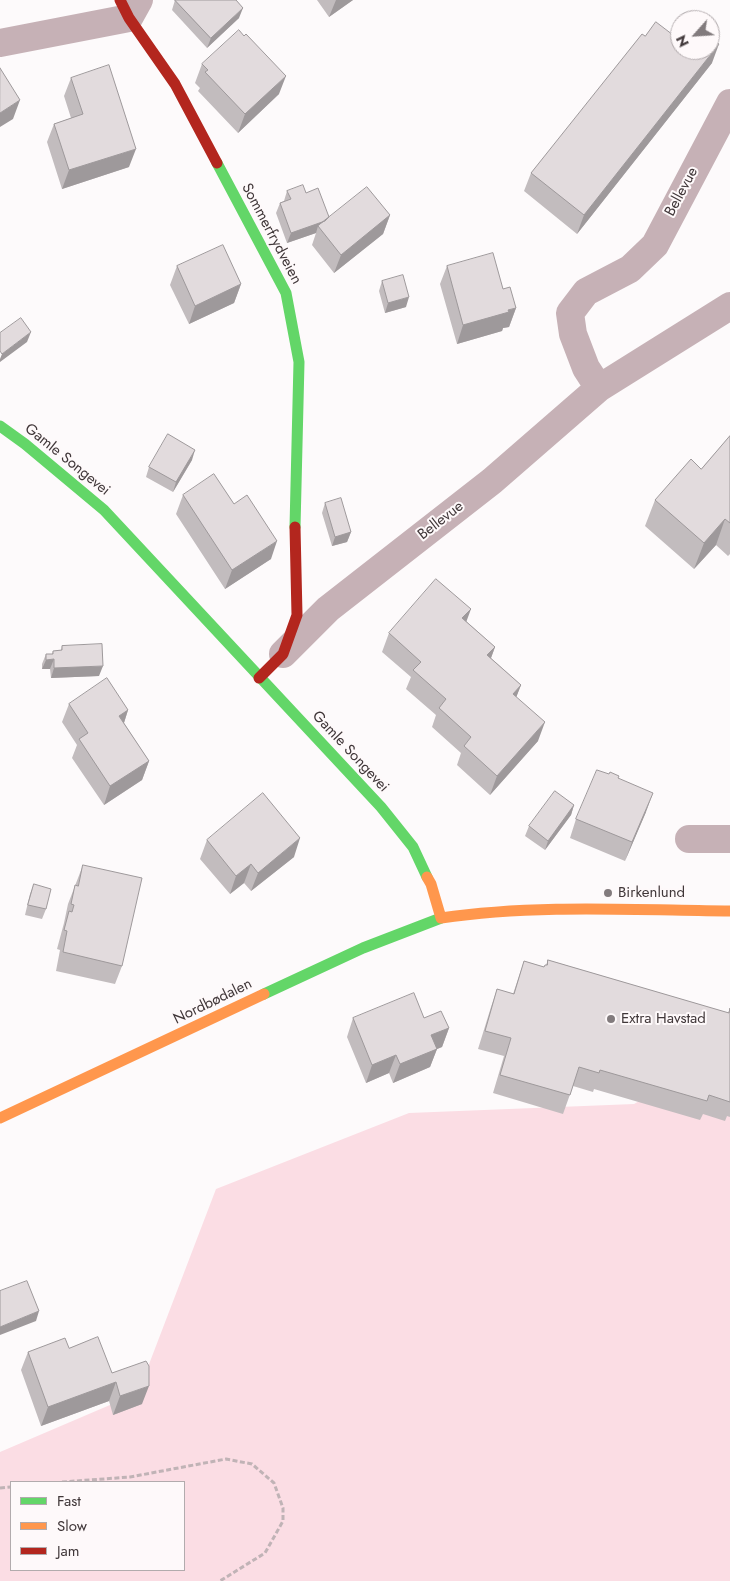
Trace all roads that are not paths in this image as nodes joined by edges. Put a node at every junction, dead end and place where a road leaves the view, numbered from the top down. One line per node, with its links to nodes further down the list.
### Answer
1 (129, 6): 2 (street); 7 (street, Sommerfrydveien)
2 (0, 43)
3 (730, 103): 5 (street, Bellevue)
4 (730, 306): 5 (street, Bellevue)
5 (599, 388): 7 (street, Bellevue)
6 (0, 426): 8 (street, Gamle Songevei)
7 (283, 654): 8 (street, Sommerfrydveien)
8 (259, 678): 12 (street, Gamle Songevei)
9 (689, 839): 10 (street)
10 (730, 839)
11 (730, 911): 12 (street)
12 (441, 918): 13 (street, Nordbødalen)
13 (0, 1118)

